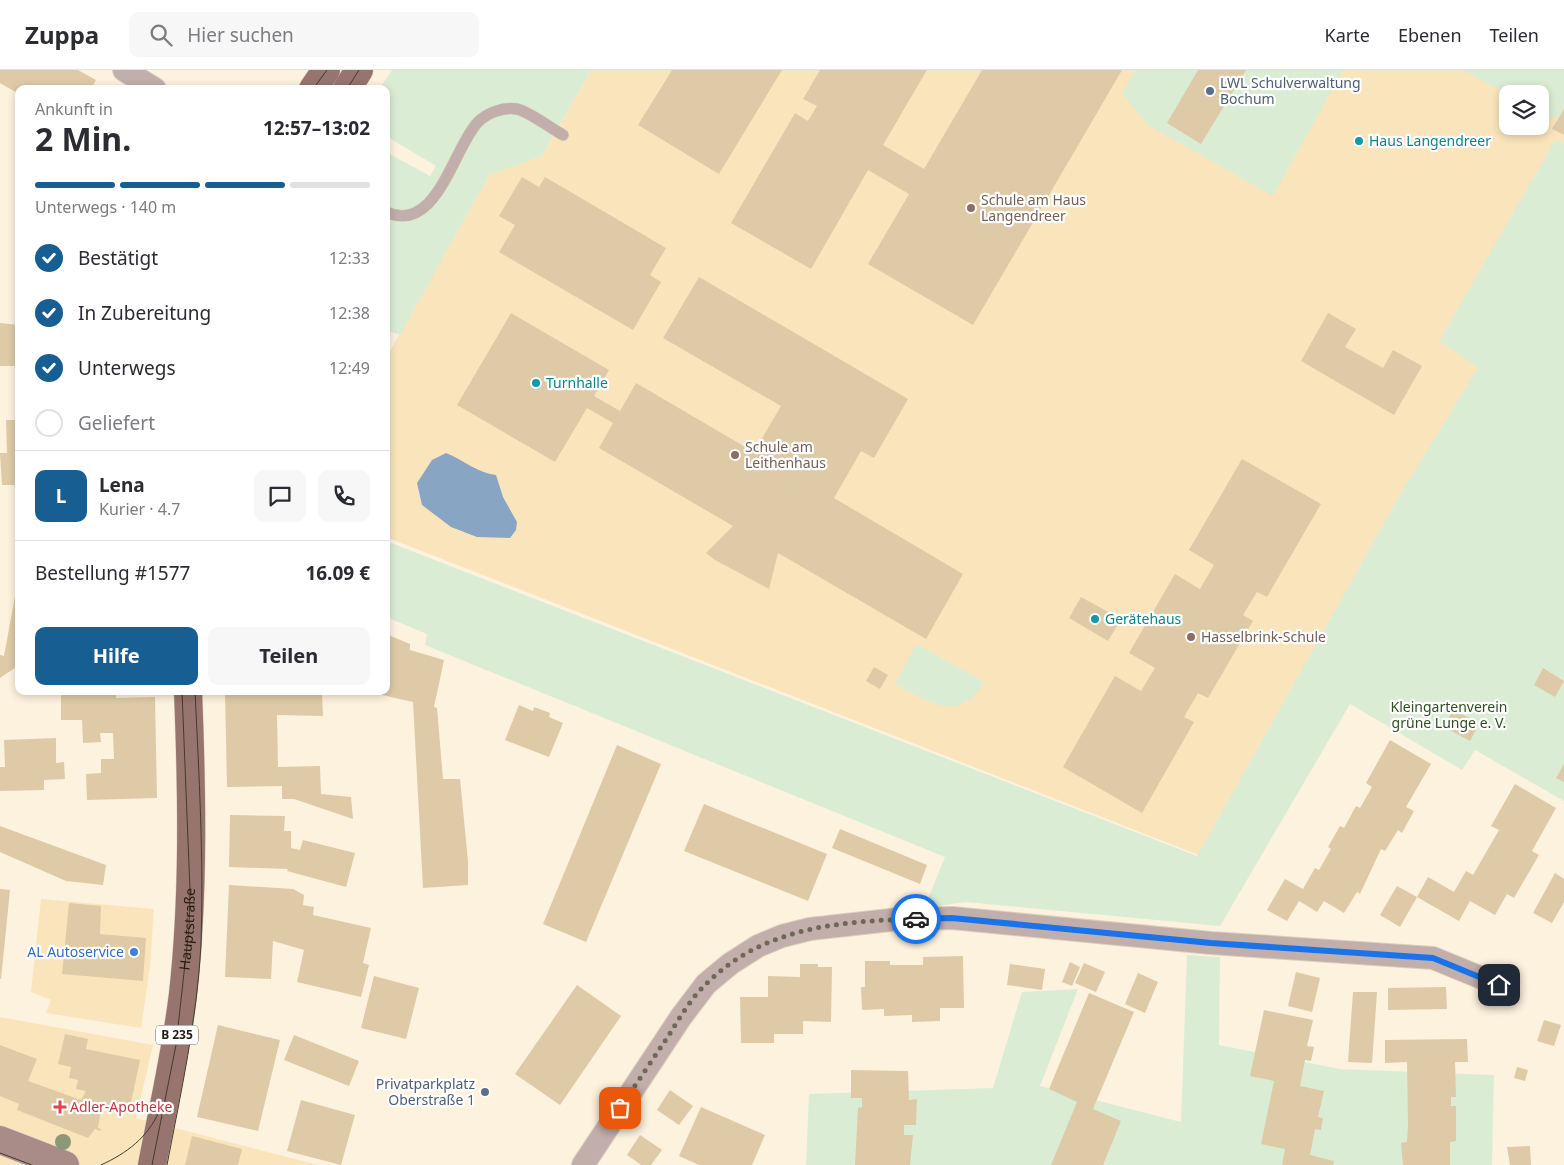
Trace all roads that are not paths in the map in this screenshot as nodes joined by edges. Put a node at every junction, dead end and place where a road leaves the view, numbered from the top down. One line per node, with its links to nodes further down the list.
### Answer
1 (124, 70): 4 (street)
2 (326, 70): 5 (main road)
3 (359, 70): 6 (main road)
4 (148, 85)
5 (316, 85)
6 (350, 85)
7 (563, 136): 8 (lane)
8 (390, 214)
9 (188, 695): 13 (main road, Hauptstraße / B 235)
10 (1499, 985): 14 (street)
11 (0, 1140): 12 (main road)
12 (65, 1165)
13 (152, 1165)
14 (583, 1165)

